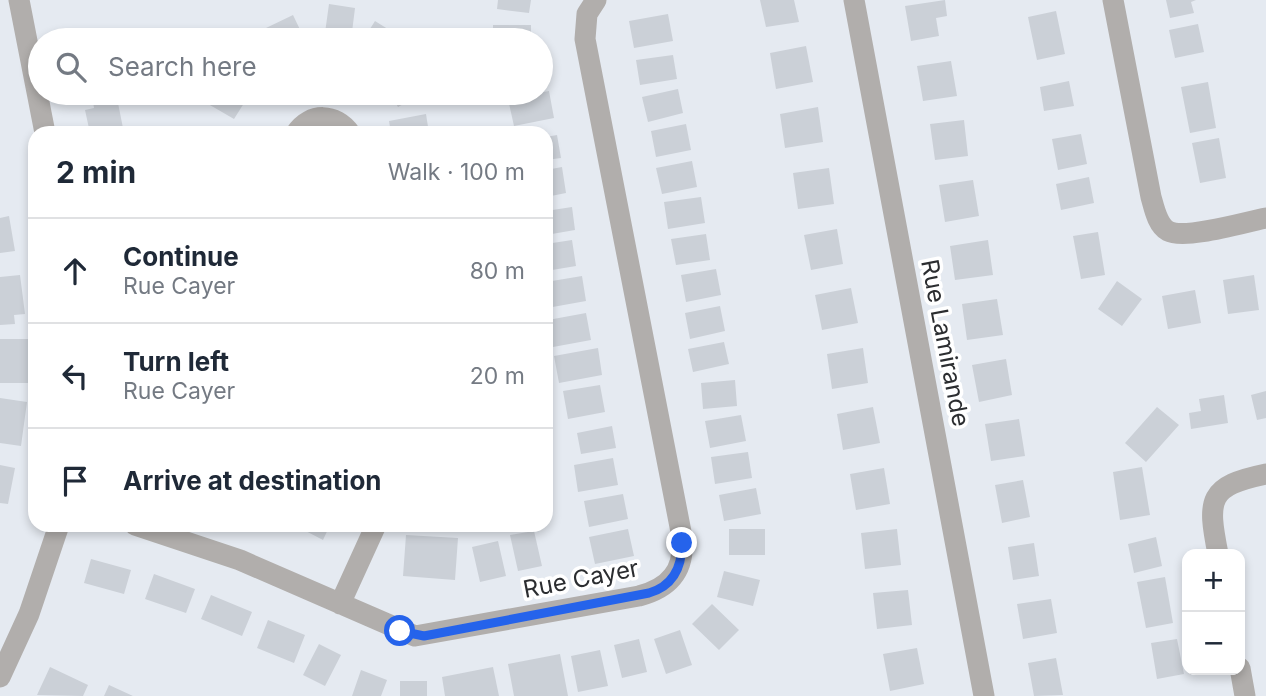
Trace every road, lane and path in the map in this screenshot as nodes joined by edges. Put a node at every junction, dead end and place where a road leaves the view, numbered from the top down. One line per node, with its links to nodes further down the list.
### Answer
1 (19, 0): 5 (street)
2 (596, 0): 16 (street, Rue Cayer)
3 (854, 0): 19 (street, Rue Lamirande)
4 (1113, 0): 10 (street)
5 (28, 46)
6 (40, 105): 7 (street)
7 (44, 126)
8 (303, 126): 9 (street)
9 (342, 126)
10 (1266, 218)
11 (1266, 474): 15 (street)
12 (57, 532): 18 (street)
13 (156, 532): 16 (street, Rue Cayer)
14 (373, 532): 16 (street)
15 (1217, 549)
16 (340, 604)
17 (1241, 675): 20 (street)
18 (0, 677)
19 (984, 696)
20 (1245, 696)

